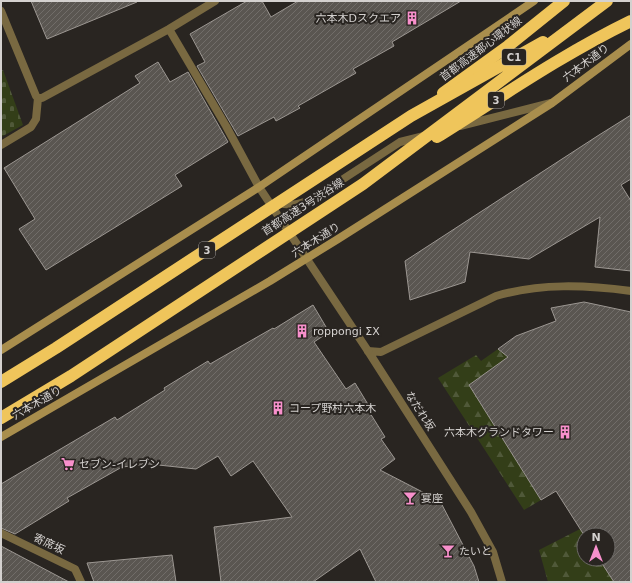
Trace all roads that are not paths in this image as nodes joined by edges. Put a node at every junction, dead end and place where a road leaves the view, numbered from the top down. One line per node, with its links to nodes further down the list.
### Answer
1 (215, 1): 8 (street)
2 (534, 1): 15 (main road)
3 (564, 1): 12 (highway, 首都高速都心環状線 / 3, bridge)
4 (607, 1): 14 (highway, 首都高速3号渋谷線 / 3, bridge)
5 (618, 1): 12 (highway, C1, bridge)
6 (1, 11): 10 (street)
7 (631, 20): 14 (highway, 3, bridge)
8 (169, 29): 10 (street); 15 (street)
9 (631, 44): 11 (main road, 六本木通り)
10 (38, 98): 13 (street)
11 (552, 102): 15 (street); 16 (main road, 六本木通り)
12 (412, 116): 20 (highway, 首都高速3号渋谷線 / 3, bridge)
13 (1, 145)
14 (363, 184): 21 (highway, 首都高速3号渋谷線 / 3, bridge)
15 (259, 187): 16 (street, なだれ坂); 18 (main road)
16 (306, 259): 19 (street, なだれ坂); 22 (main road, 六本木通り)
17 (631, 292): 19 (street)
18 (1, 350)
19 (368, 351): 25 (street, なだれ坂)
20 (1, 382)
21 (1, 418)
22 (1, 437)
23 (1, 534): 24 (street, 寄席坂)
24 (81, 582)
25 (502, 582)

